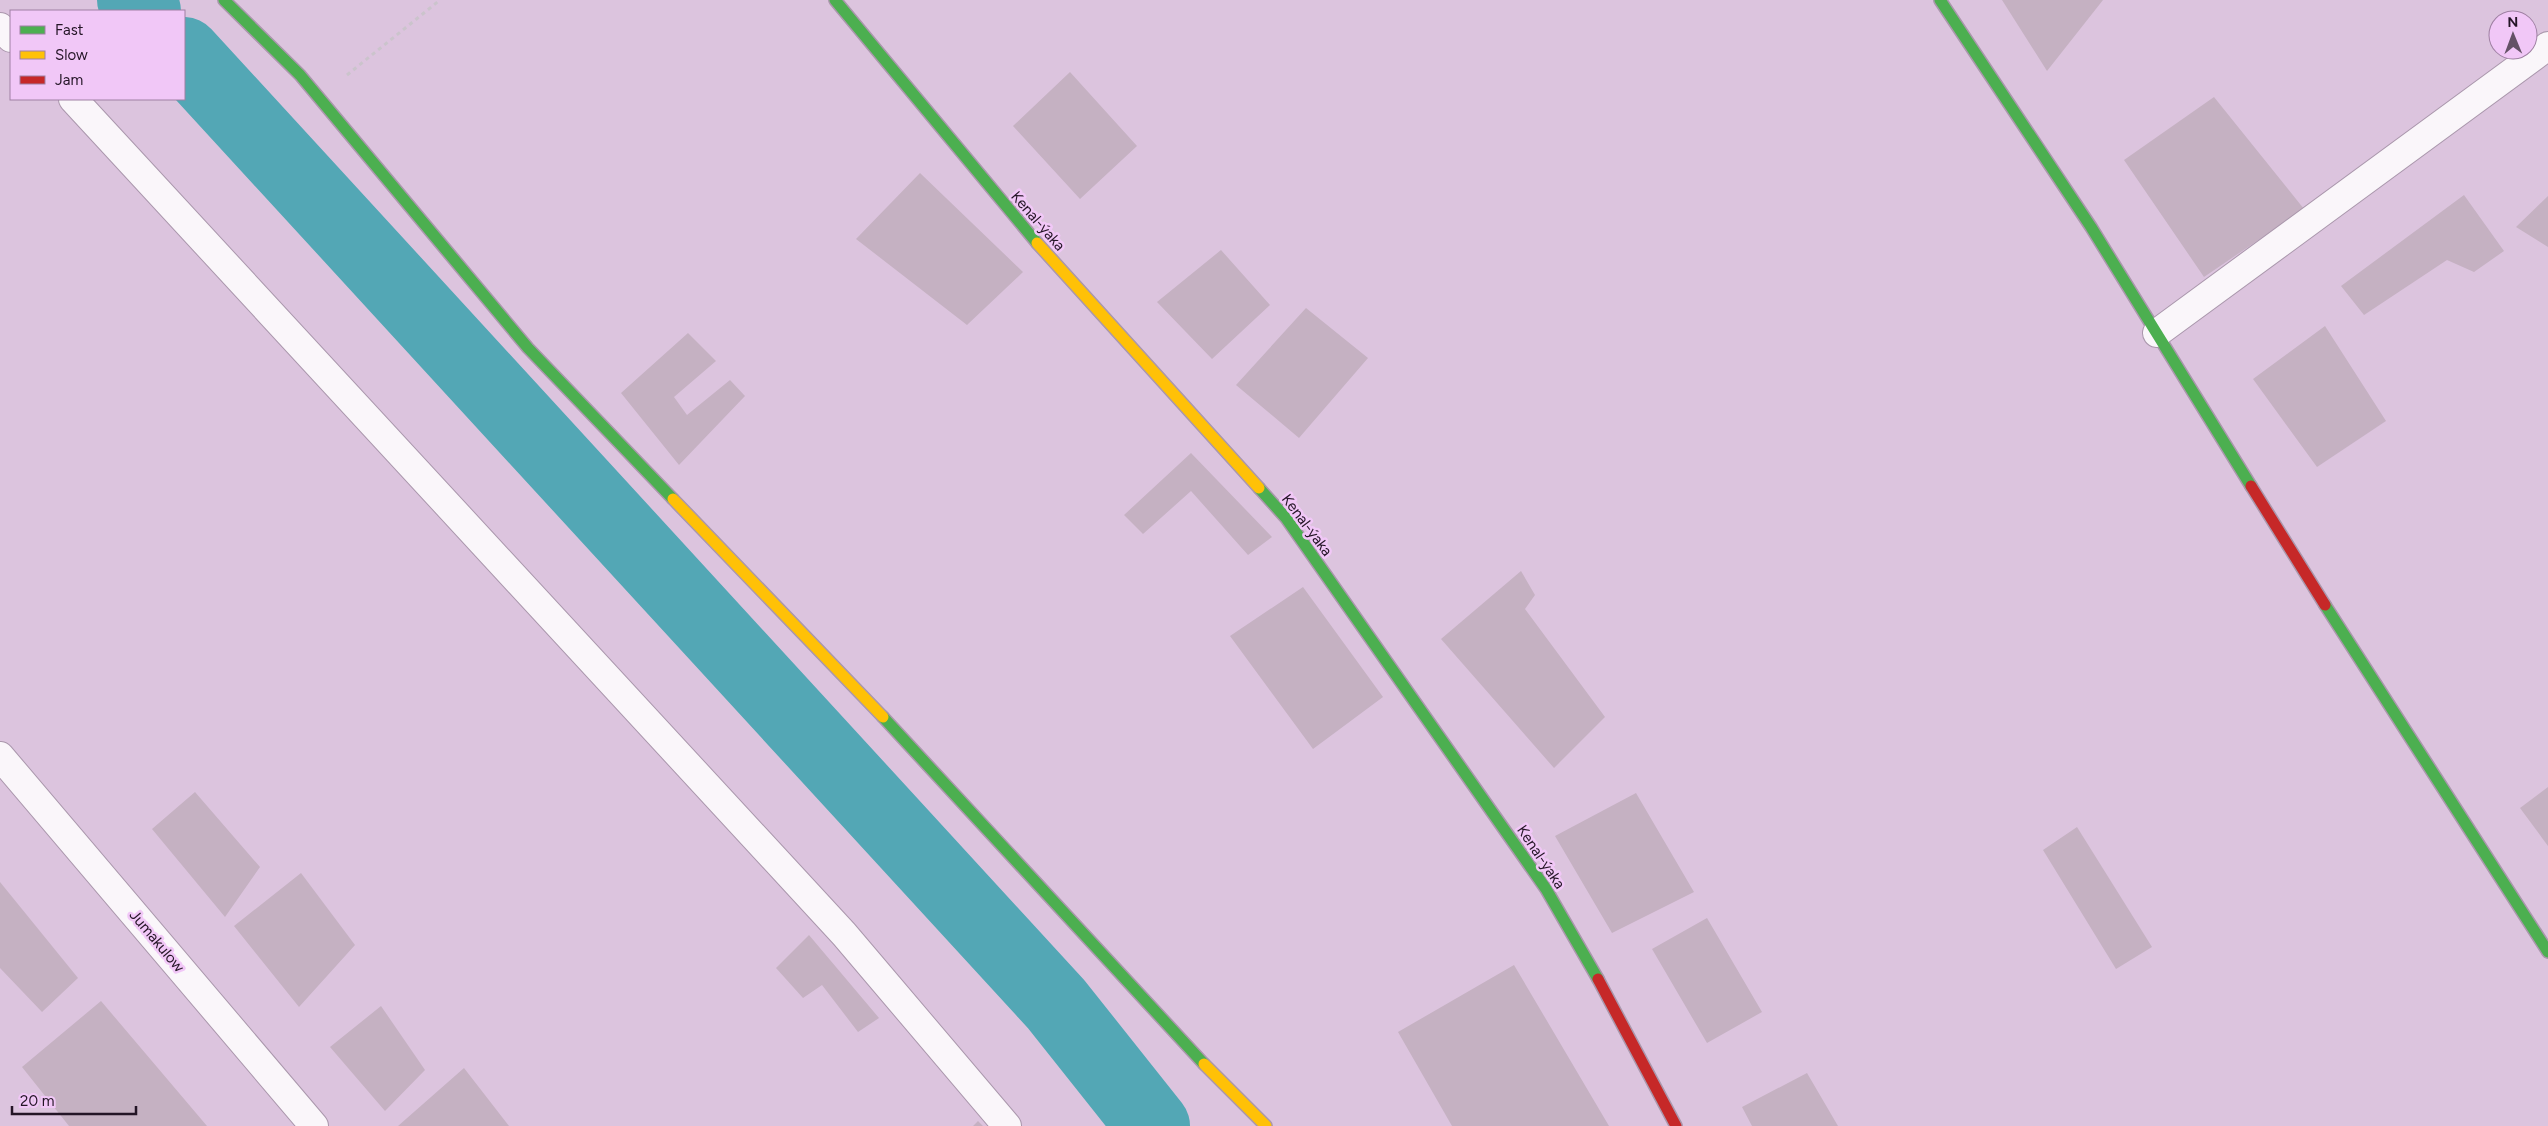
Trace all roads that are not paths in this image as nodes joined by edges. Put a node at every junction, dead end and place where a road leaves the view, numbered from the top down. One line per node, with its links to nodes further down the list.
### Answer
1 (224, 0): 13 (street)
2 (835, 0): 14 (street, Kenal-ýaka)
3 (1940, 0): 8 (street)
4 (0, 27): 5 (street)
5 (10, 37)
6 (2548, 46): 8 (street)
7 (74, 100): 12 (street)
8 (2157, 333): 10 (street)
9 (0, 756): 11 (street, Jumakulow)
10 (2548, 952)
11 (314, 1126)
12 (1008, 1126)
13 (1266, 1126)
14 (1676, 1126)

